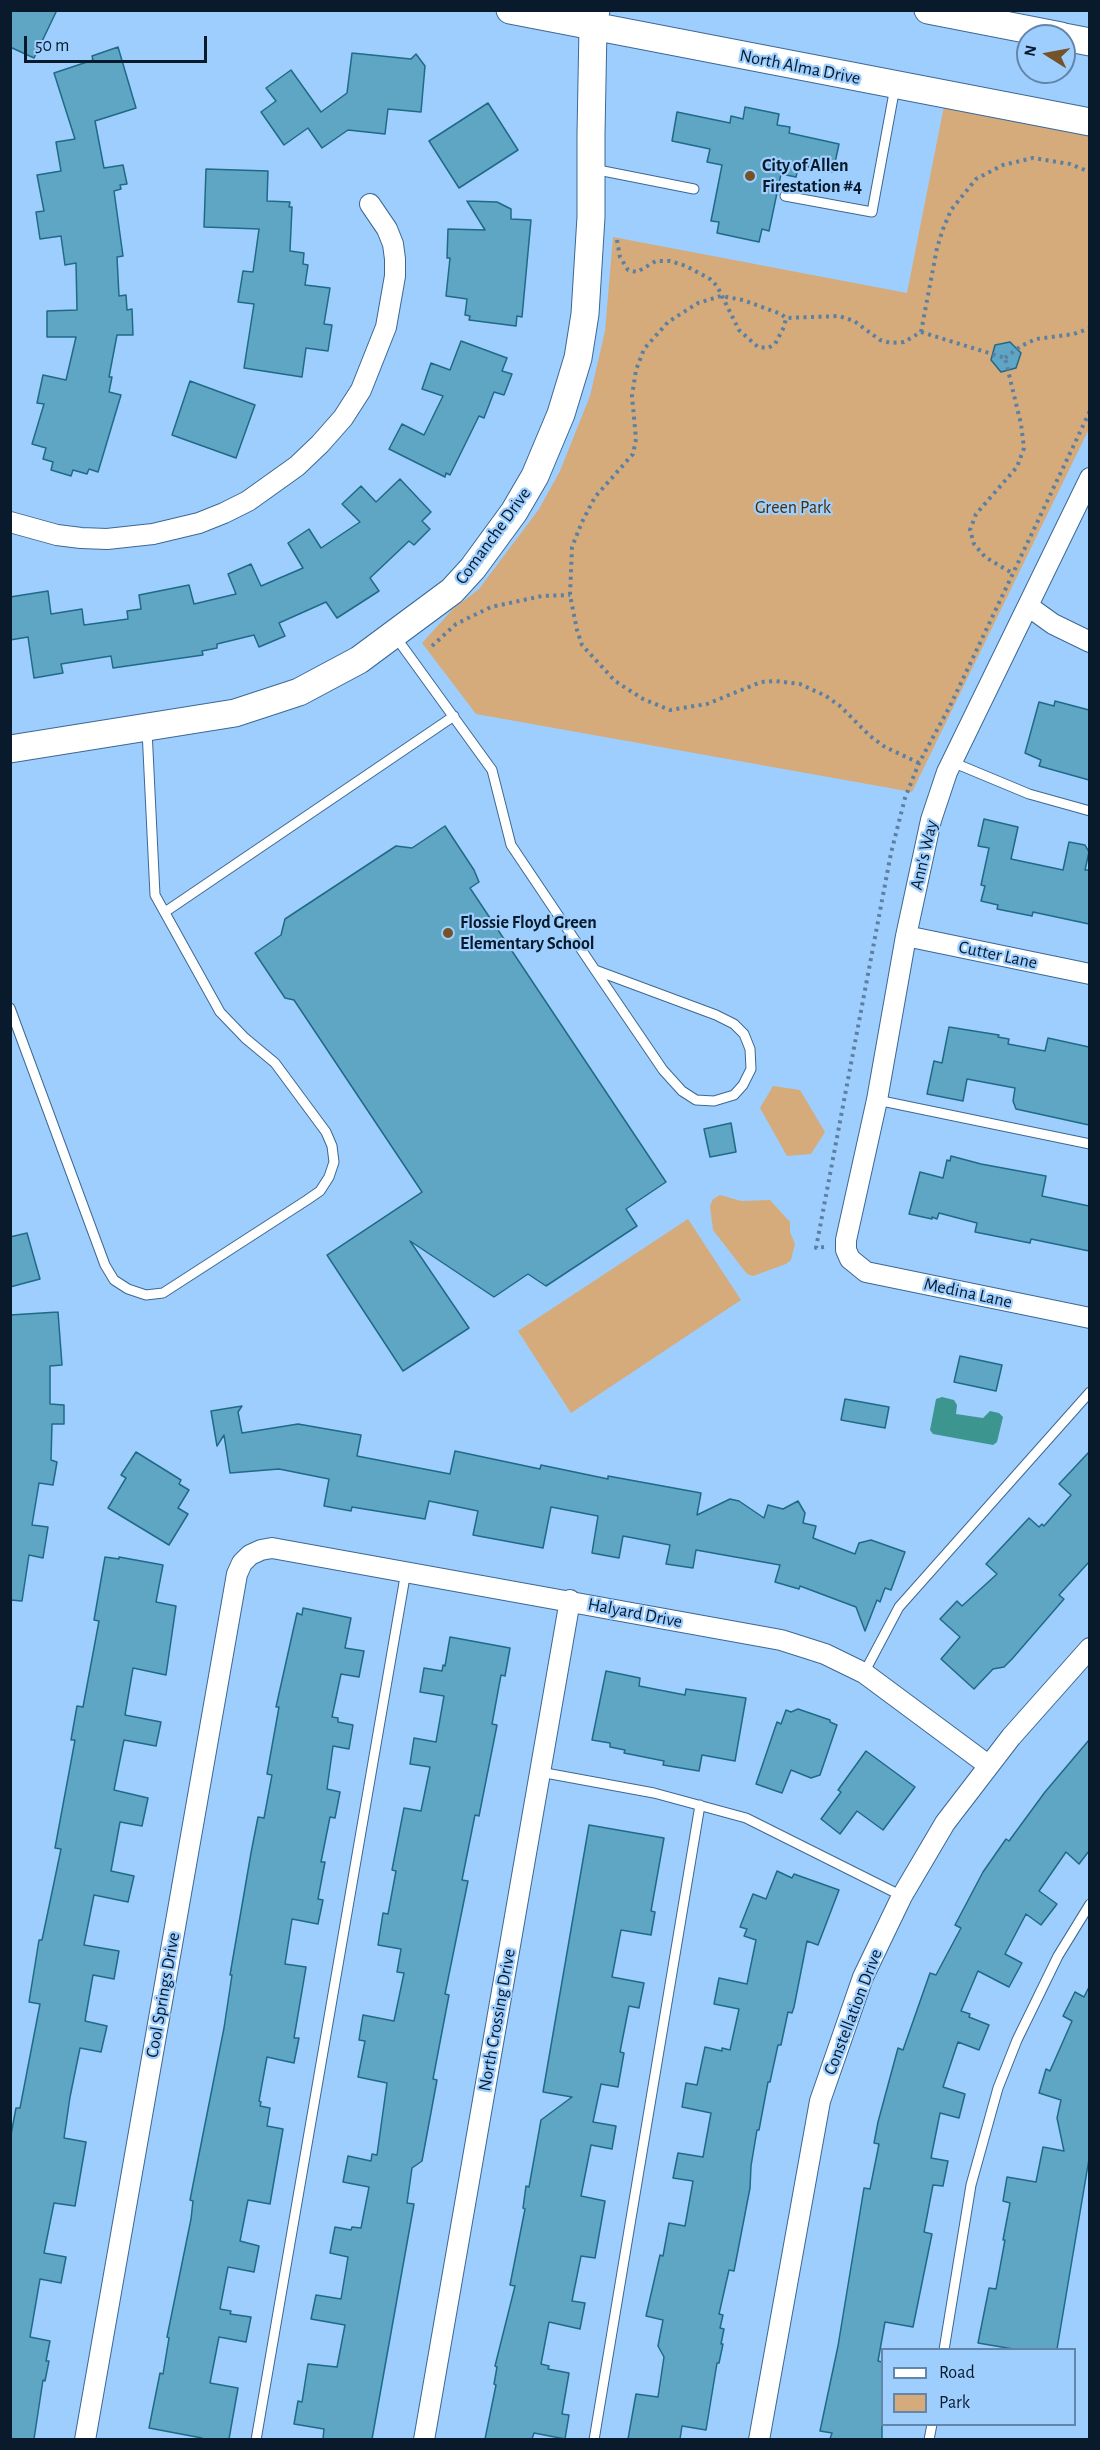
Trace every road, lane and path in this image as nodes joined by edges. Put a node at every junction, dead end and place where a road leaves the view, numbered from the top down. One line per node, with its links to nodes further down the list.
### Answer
1 (510, 10): 3 (street, North Alma Drive)
2 (927, 10): 4 (street)
3 (595, 19): 5 (street, North Alma Drive); 7 (street, Comanche Drive)
4 (1016, 27)
5 (896, 85): 6 (street, North Alma Drive); 10 (lane)
6 (1089, 122)
7 (591, 169): 9 (lane); 23 (street, Comanche Drive)
8 (1089, 172): 16 (path)
9 (694, 189)
10 (785, 196)
11 (370, 204): 19 (street)
12 (617, 237): 13 (path)
13 (721, 296): 14 (path); 14 (path); 21 (path)
14 (786, 318): 16 (path)
15 (1089, 328): 17 (path)
16 (921, 332): 17 (path)
17 (1005, 357): 20 (path)
18 (1089, 478): 22 (street, Ann's Way)
19 (10, 522)
20 (1012, 573)
21 (570, 595): 25 (path); 30 (path)
22 (1028, 606): 24 (street); 29 (street, Ann's Way)
23 (394, 634): 26 (lane); 27 (street, Comanche Drive)
24 (1089, 642)
25 (432, 646)
26 (454, 716): 32 (lane); 34 (lane)
27 (147, 728): 28 (street, Comanche Drive); 32 (lane)
28 (10, 749)
29 (952, 762): 31 (lane); 33 (street, Ann's Way)
30 (919, 763)
31 (1089, 811)
32 (165, 912): 36 (lane)
33 (906, 936): 35 (street, Cutter Lane); 37 (street, Ann's Way)
34 (595, 970): 34 (lane)
35 (1089, 974)
36 (10, 1008)
37 (877, 1100): 38 (lane); 39 (street, Ann's Way)
38 (1089, 1144)
39 (850, 1259): 40 (street, Medina Lane)
40 (1089, 1318)
41 (1089, 1392): 46 (lane)
42 (250, 1555): 43 (street, Halyard Drive); 53 (street, Cool Springs Drive)
43 (406, 1571): 44 (street, Halyard Drive); 54 (lane)
44 (570, 1600): 46 (street, Halyard Drive); 48 (street, North Crossing Drive)
45 (1089, 1648): 47 (street, Constellation Drive)
46 (864, 1673): 47 (street, Halyard Drive)
47 (988, 1765): 50 (street, Constellation Drive)
48 (540, 1772): 49 (lane); 55 (street, North Crossing Drive)
49 (700, 1805): 50 (lane); 56 (lane)
50 (902, 1896): 57 (street, Constellation Drive)
51 (1089, 1904): 52 (lane)
52 (944, 2348)
53 (86, 2439)
54 (256, 2439)
55 (424, 2439)
56 (594, 2439)
57 (759, 2439)

